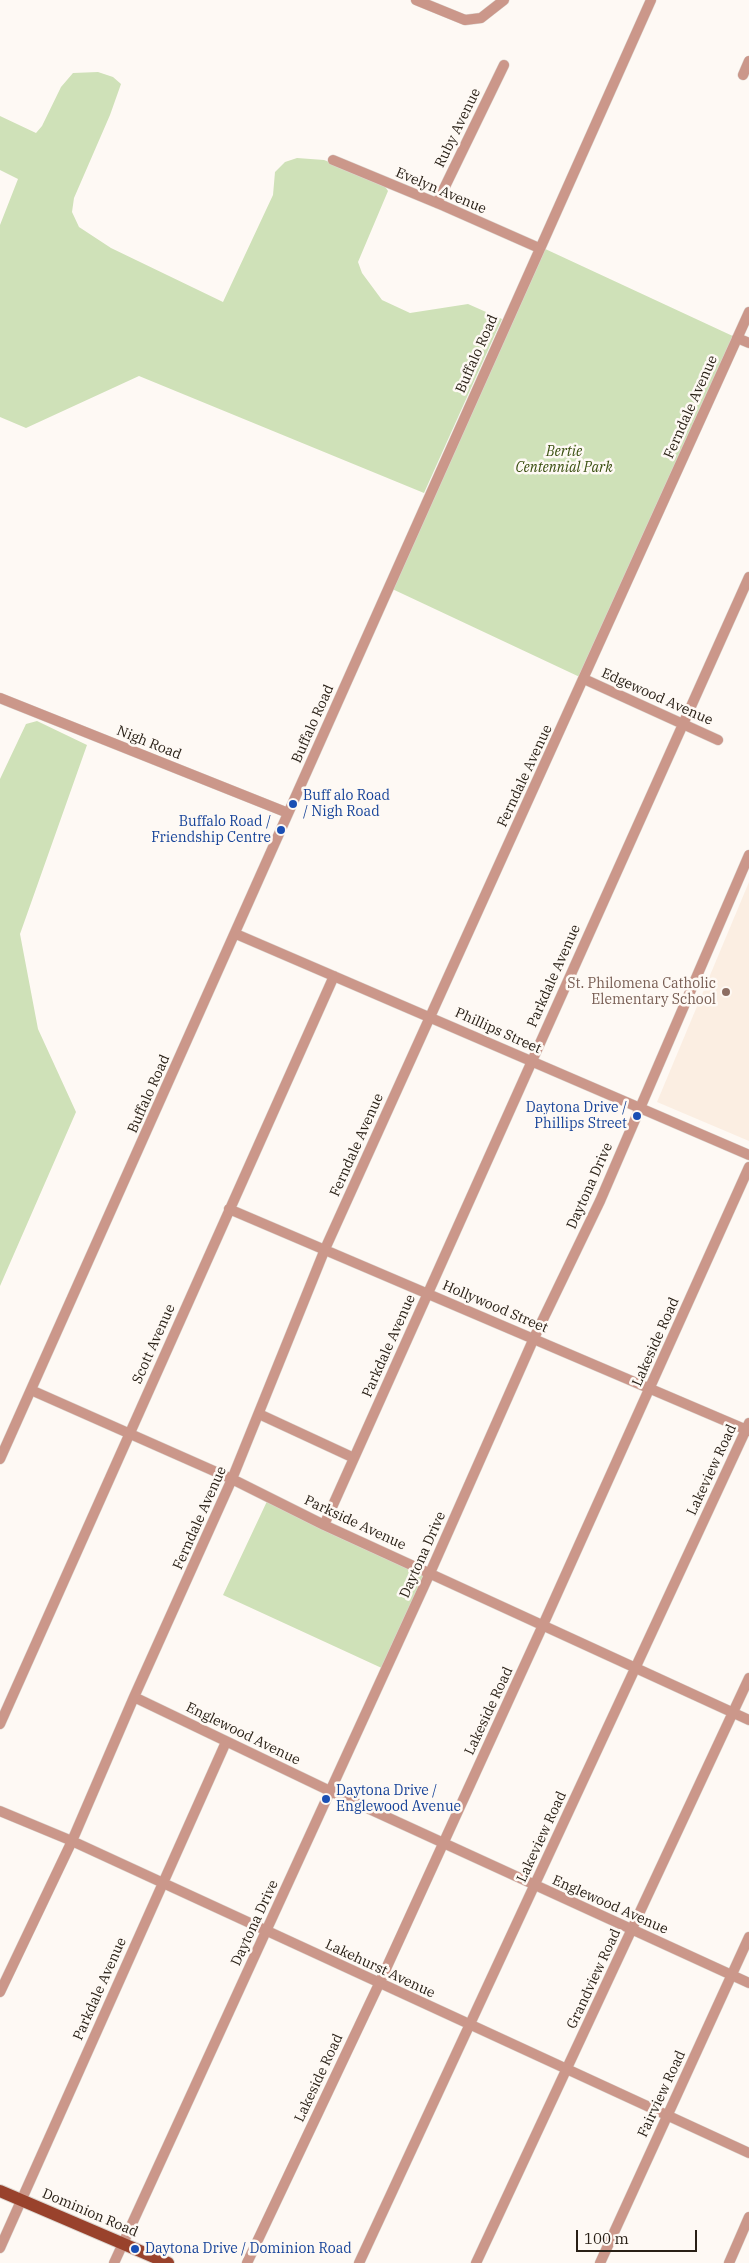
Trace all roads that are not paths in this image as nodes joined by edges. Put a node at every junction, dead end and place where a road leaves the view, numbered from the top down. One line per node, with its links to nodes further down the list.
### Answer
1 (416, 0): 2 (street)
2 (504, 0)
3 (651, 0): 9 (street, Buffalo Road)
4 (749, 61): 6 (street)
5 (504, 65): 8 (street, Ruby Avenue)
6 (743, 75)
7 (333, 160): 8 (street, Evelyn Avenue)
8 (437, 203): 9 (street, Evelyn Avenue)
9 (539, 248): 18 (street, Buffalo Road)
10 (749, 312): 11 (street, Ferndale Avenue)
11 (737, 338): 12 (street); 14 (street, Ferndale Avenue)
12 (749, 343)
13 (749, 577): 16 (street, Parkdale Avenue)
14 (584, 679): 16 (street, Edgewood Avenue); 22 (street, Ferndale Avenue)
15 (0, 698): 18 (street, Nigh Road)
16 (684, 723): 17 (street, Edgewood Avenue); 23 (street, Parkdale Avenue)
17 (718, 740)
18 (288, 813): 20 (street, Buffalo Road)
19 (749, 855): 24 (street, Daytona Drive)
20 (236, 934): 21 (street, Phillips Street); 32 (street, Buffalo Road)
21 (334, 976): 22 (street, Phillips Street); 27 (street, Scott Avenue)
22 (430, 1017): 23 (street, Phillips Street); 28 (street, Ferndale Avenue)
23 (531, 1061): 24 (street, Phillips Street); 29 (street, Parkdale Avenue)
24 (641, 1108): 25 (street, Phillips Street); 30 (street, Daytona Drive)
25 (749, 1155)
26 (749, 1167): 31 (street, Lakeside Road)
27 (229, 1209): 28 (street, Hollywood Street); 35 (street, Scott Avenue)
28 (325, 1249): 29 (street, Hollywood Street); 33 (street, Ferndale Avenue)
29 (428, 1294): 30 (street, Hollywood Street); 36 (street, Parkdale Avenue)
30 (534, 1338): 31 (street, Hollywood Street); 40 (street, Daytona Drive)
31 (651, 1388): 34 (street, Hollywood Street); 41 (street, Lakeside Road)
32 (31, 1390): 35 (street, Parkside Avenue); 37 (street, Buffalo Road)
33 (258, 1414): 36 (street); 38 (street, Ferndale Avenue)
34 (748, 1428): 42 (street, Lakeview Road)
35 (129, 1435): 38 (street, Parkside Avenue); 47 (street, Scott Avenue)
36 (354, 1458): 39 (street, Parkdale Avenue)
37 (0, 1459)
38 (232, 1479): 39 (street, Parkside Avenue); 44 (street, Ferndale Avenue)
39 (324, 1525): 40 (street, Parkside Avenue)
40 (430, 1573): 41 (street, Parkside Avenue); 49 (street, Daytona Drive)
41 (543, 1625): 42 (street, Parkside Avenue); 52 (street, Lakeside Road)
42 (636, 1667): 45 (street, Parkside Avenue); 54 (street, Lakeview Road)
43 (749, 1678): 45 (street, Grandview Road)
44 (134, 1697): 48 (street, Englewood Avenue); 51 (street, Ferndale Avenue)
45 (733, 1713): 46 (street, Parkside Avenue); 55 (street, Grandview Road)
46 (749, 1720)
47 (0, 1724)
48 (226, 1742): 49 (street, Englewood Avenue); 53 (street, Parkdale Avenue)
49 (330, 1791): 52 (street, Englewood Avenue); 56 (street, Daytona Drive)
50 (0, 1811): 51 (street, Lakehurst Avenue)
51 (72, 1841): 53 (street, Lakehurst Avenue); 61 (street, Ferndale Avenue)
52 (443, 1843): 54 (street, Englewood Avenue); 60 (street, Lakeside Road)
53 (162, 1884): 56 (street, Lakehurst Avenue); 67 (street, Parkdale Avenue)
54 (534, 1886): 55 (street, Englewood Avenue); 62 (street, Lakeview Road)
55 (632, 1930): 58 (street, Englewood Avenue); 63 (street, Grandview Road)
56 (266, 1932): 60 (street, Lakehurst Avenue); 69 (street, Daytona Drive)
57 (749, 1937): 58 (street, Fairview Road)
58 (732, 1975): 59 (street, Englewood Avenue); 64 (street, Fairview Road)
59 (749, 1983)
60 (379, 1984): 62 (street, Lakehurst Avenue); 73 (street, Lakeside Road)
61 (0, 1992)
62 (470, 2025): 63 (street, Lakehurst Avenue); 74 (street, Lakeview Road)
63 (566, 2070): 64 (street, Lakehurst Avenue); 75 (street, Grandview Road)
64 (667, 2116): 65 (street, Lakehurst Avenue); 76 (street, Fairview Road)
65 (749, 2153)
66 (0, 2191): 67 (main road, Dominion Road)
67 (21, 2200): 69 (main road, Dominion Road); 70 (street, Parkdale Avenue)
68 (749, 2217): 77 (street)
69 (122, 2243): 71 (street, Daytona Drive); 72 (main road, Dominion Road)
70 (0, 2248)
71 (114, 2263)
72 (168, 2263)
73 (247, 2263)
74 (359, 2263)
75 (476, 2263)
76 (600, 2263)
77 (729, 2263)

